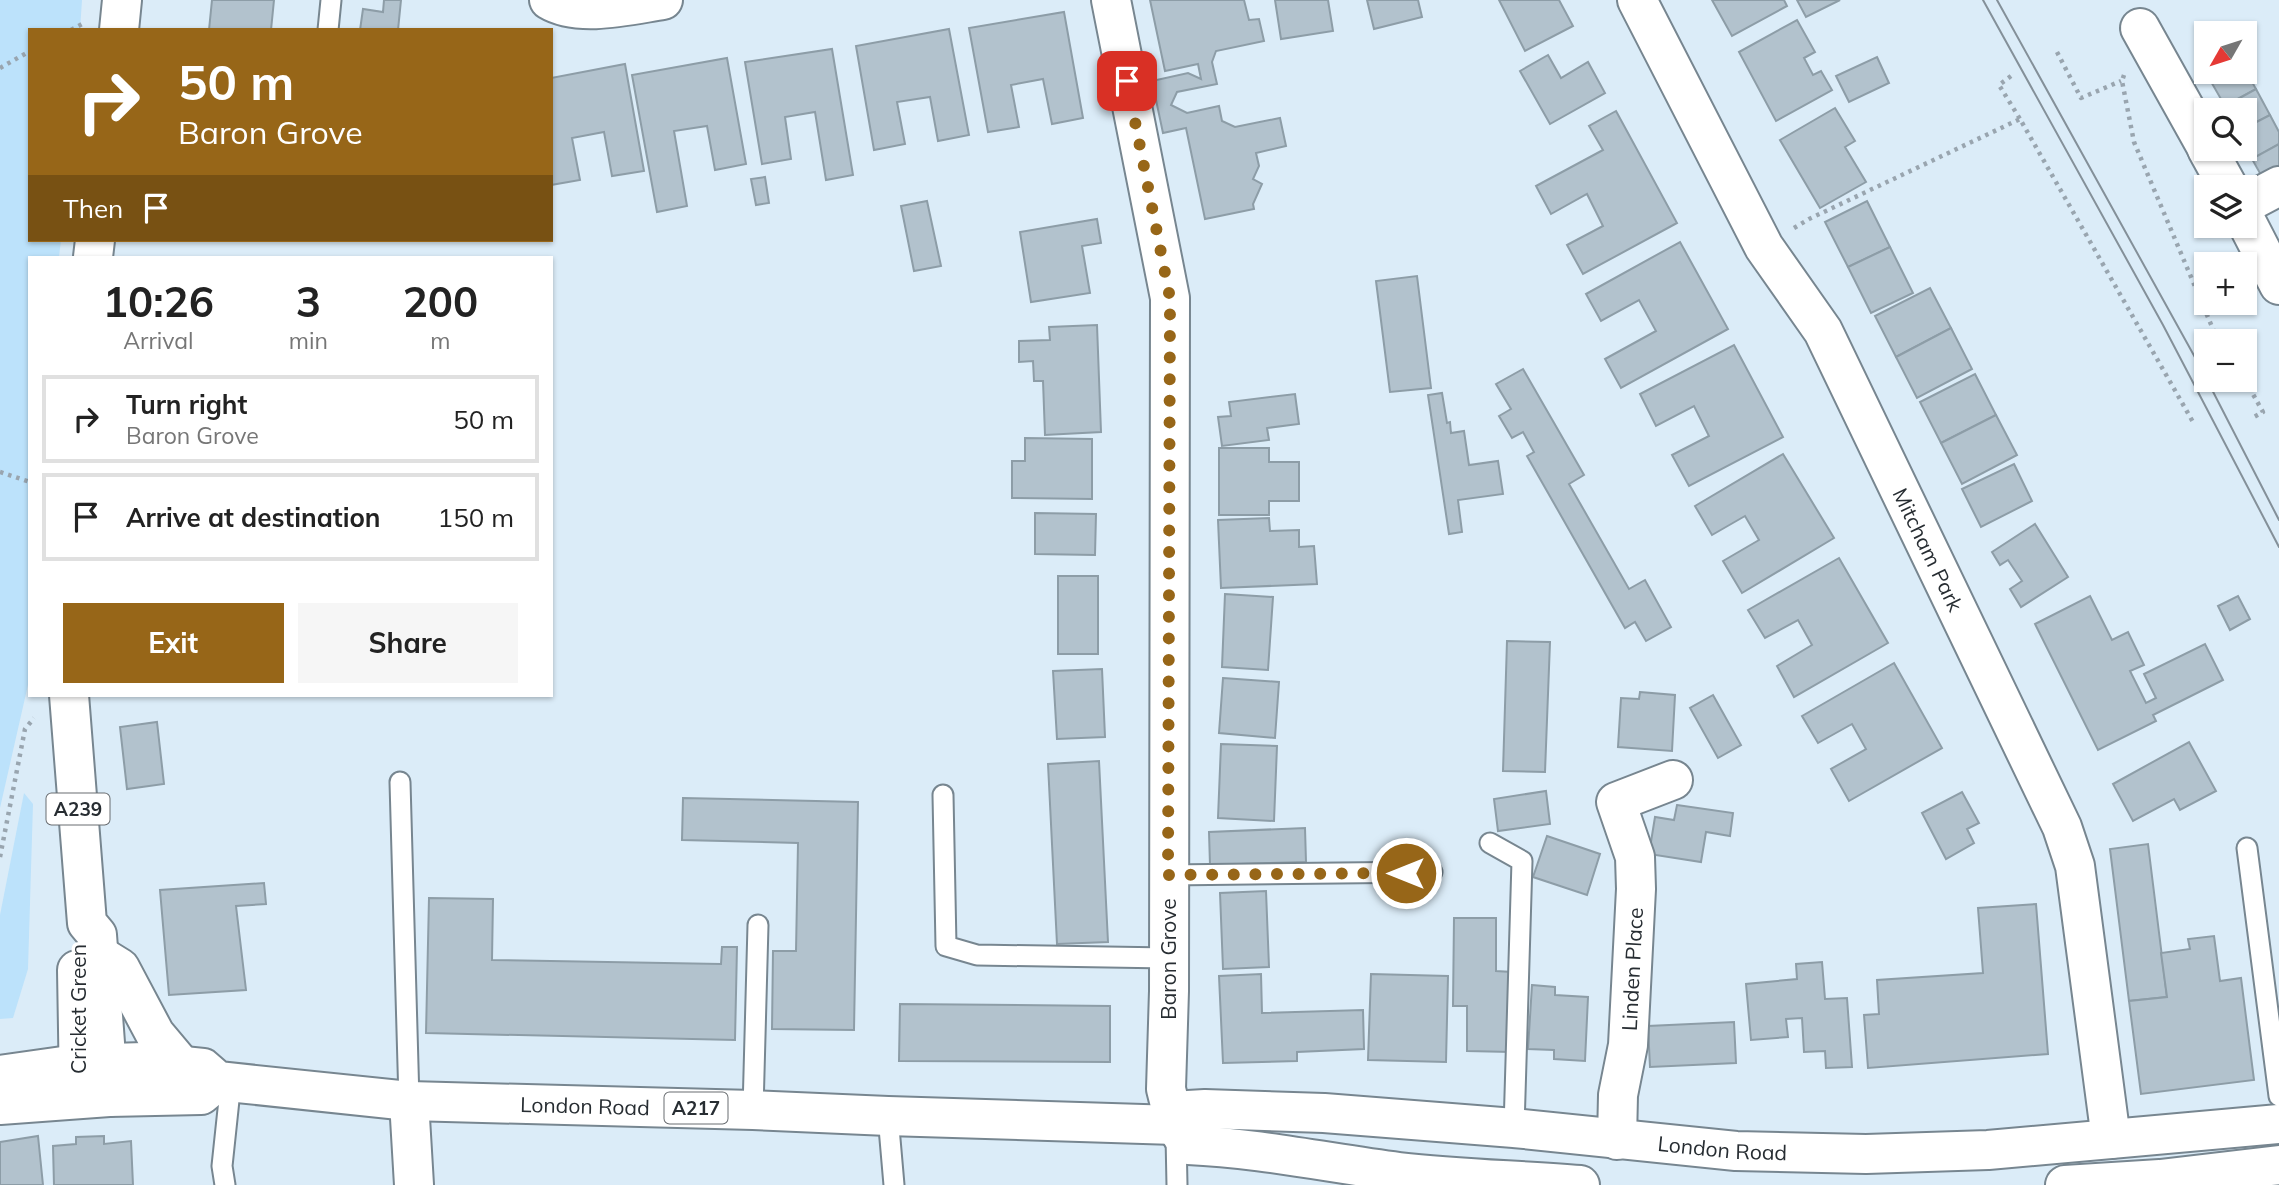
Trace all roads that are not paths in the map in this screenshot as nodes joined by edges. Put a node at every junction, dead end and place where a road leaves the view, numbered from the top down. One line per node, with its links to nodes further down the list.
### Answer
1 (122, 0): 7 (main road)
2 (331, 0): 8 (lane)
3 (550, 0): 4 (main road)
4 (663, 0)
5 (1111, 0): 22 (main road, Baron Grove)
6 (1637, 0): 39 (main road, Mitcham Park)
7 (119, 28)
8 (328, 28)
9 (2140, 28): 10 (main road)
10 (2194, 126)
11 (2279, 186): 12 (main road)
12 (2257, 198)
13 (2255, 238): 14 (main road)
14 (2279, 285)
15 (54, 703): 24 (main road, Cricket Green / A239)
16 (1673, 780): 40 (main road, Linden Place)
17 (400, 782): 31 (lane)
18 (943, 795): 25 (lane)
19 (1490, 844): 37 (lane)
20 (2247, 848): 30 (lane)
21 (1432, 872): 22 (lane)
22 (1168, 875): 25 (main road, Baron Grove)
23 (758, 926): 33 (lane)
24 (93, 939): 26 (main road); 28 (main road, Cricket Green / A239)
25 (1168, 958): 35 (main road, Baron Grove)
26 (181, 1065): 28 (main road, London Road / A217); 29 (main road, London Road / A217)
27 (0, 1075): 28 (main road, London Road / A217)
28 (93, 1081): 29 (main road, A217); 32 (main road, A217)
29 (224, 1081): 31 (main road, London Road / A217); 44 (lane)
30 (2279, 1096)
31 (410, 1101): 33 (main road, London Road / A217); 45 (main road)
32 (0, 1105)
33 (754, 1110): 34 (main road, London Road / A217)
34 (888, 1116): 35 (main road, London Road / A217); 46 (lane)
35 (1175, 1125): 37 (main road, London Road); 43 (main road); 47 (lane)
36 (2279, 1125): 38 (main road, London Road)
37 (1514, 1128): 40 (main road, London Road)
38 (2150, 1135): 39 (main road, London Road); 42 (main road)
39 (2111, 1139): 40 (main road, London Road)
40 (1617, 1140)
41 (2279, 1165): 42 (main road)
42 (2161, 1182): 49 (main road)
43 (1528, 1183): 48 (main road)
44 (225, 1185)
45 (414, 1185)
46 (894, 1185)
47 (1177, 1185)
48 (1580, 1185)
49 (2065, 1185)

